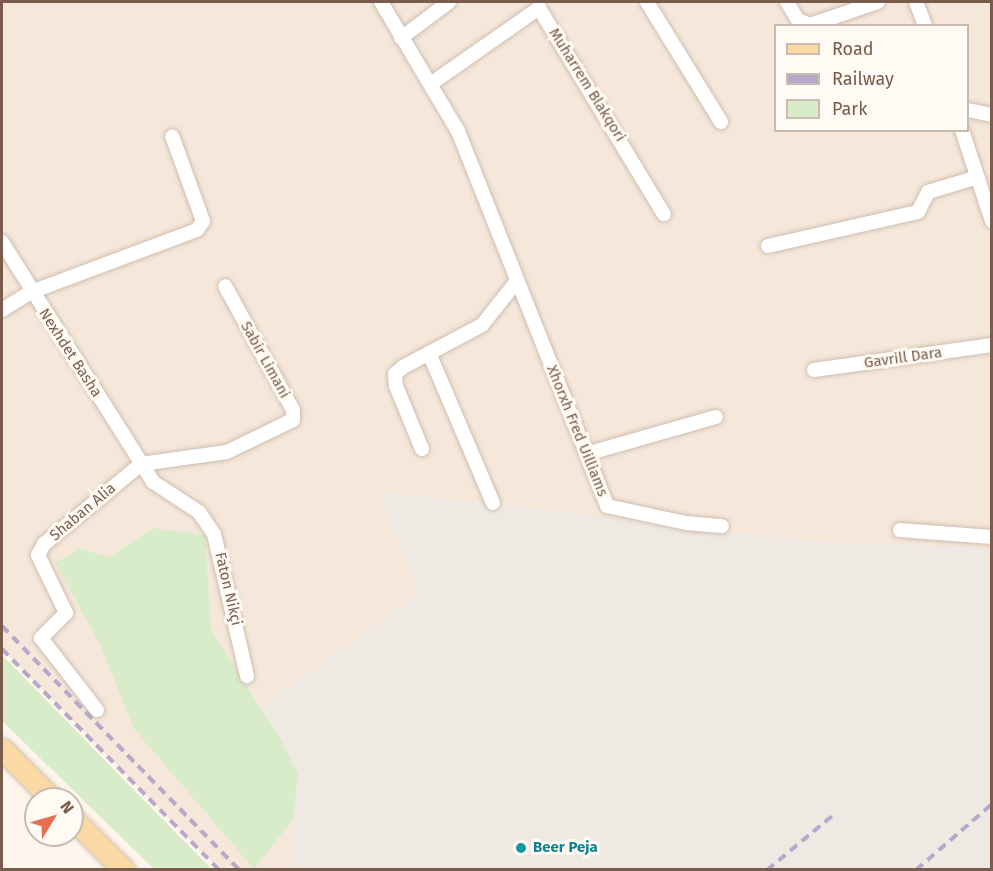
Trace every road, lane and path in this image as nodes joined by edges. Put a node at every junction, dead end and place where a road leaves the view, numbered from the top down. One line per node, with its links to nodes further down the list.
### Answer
1 (381, 2): 10 (street, Xhorxh Fred Uilliams)
2 (449, 2): 10 (street)
3 (647, 2): 14 (street)
4 (787, 2): 7 (street)
5 (879, 2): 8 (street)
6 (916, 2): 9 (street)
7 (808, 24)
8 (813, 24)
9 (924, 24)
10 (401, 39): 11 (street, Xhorxh Fred Uilliams)
11 (432, 83): 18 (street, Muharrem Blakqori); 22 (street, Xhorxh Fred Uilliams)
12 (969, 110): 13 (street)
13 (992, 115)
14 (721, 122)
15 (963, 132): 17 (street)
16 (172, 136): 24 (street)
17 (978, 177): 19 (street); 21 (street)
18 (664, 214)
19 (992, 221)
20 (2, 242): 24 (street, Nexhdet Basha)
21 (768, 246)
22 (517, 282): 27 (street); 31 (street, Xhorxh Fred Uilliams)
23 (225, 286): 32 (street, Sabir Limani)
24 (31, 292): 25 (street); 32 (street, Nexhdet Basha)
25 (2, 310)
26 (992, 345): 28 (street, Gavrill Dara)
27 (429, 353): 30 (street); 33 (street)
28 (814, 370)
29 (716, 417): 31 (street)
30 (422, 449)
31 (586, 454): 34 (street, Xhorxh Fred Uilliams)
32 (141, 464): 37 (street, Faton Nikçi); 38 (street, Shaban Alia)
33 (493, 503)
34 (722, 526)
35 (900, 530): 36 (street)
36 (992, 537)
37 (247, 676)
38 (97, 710)
39 (2, 749): 40 (main road)
40 (40, 787)
41 (84, 830): 42 (main road)
42 (124, 870)

